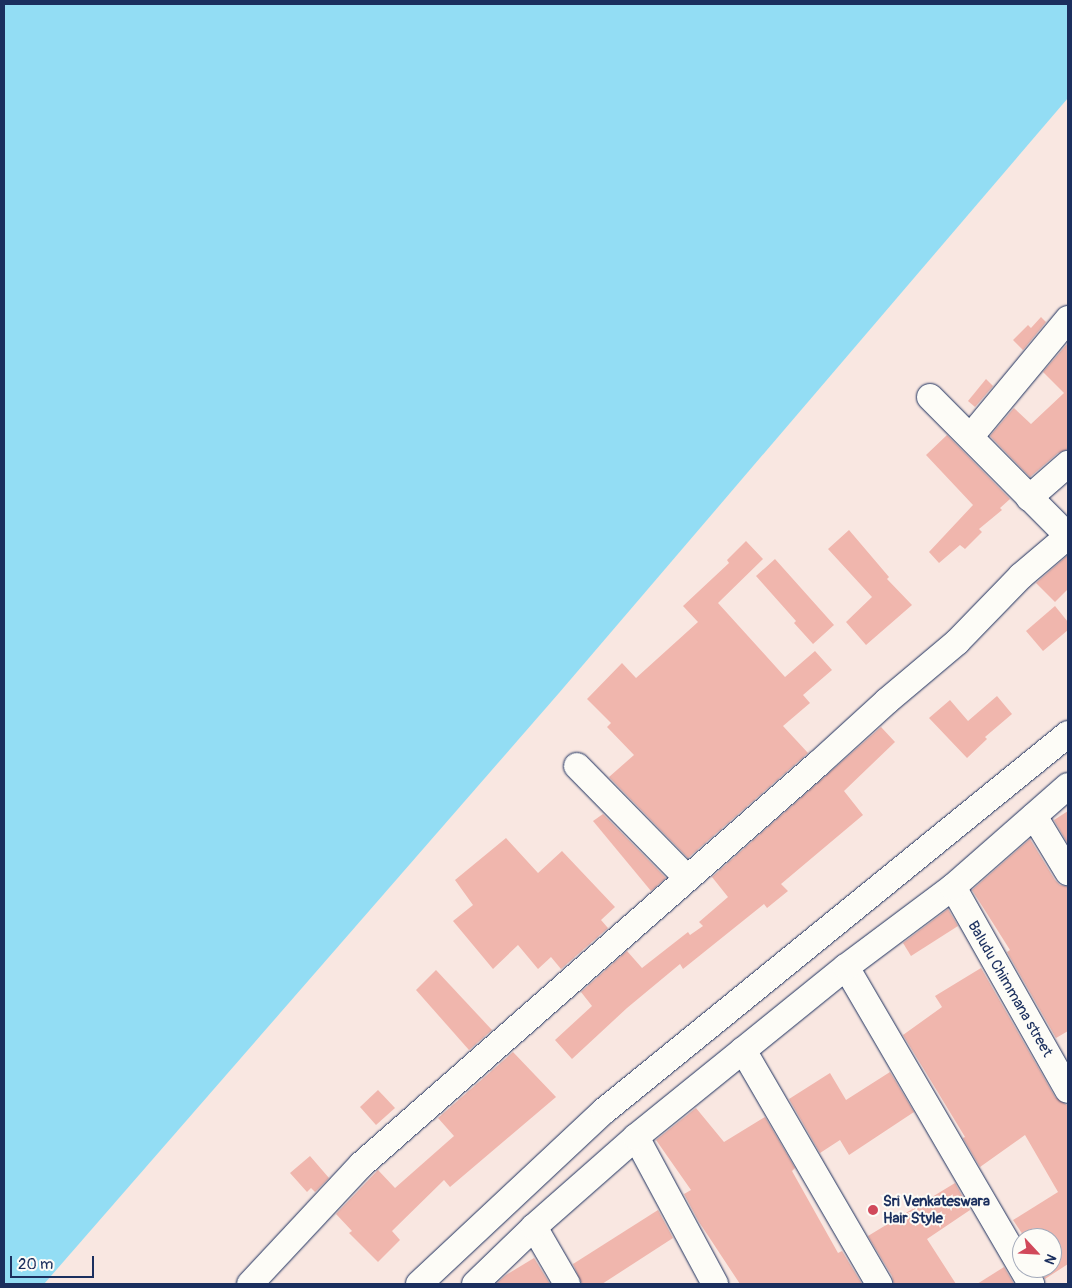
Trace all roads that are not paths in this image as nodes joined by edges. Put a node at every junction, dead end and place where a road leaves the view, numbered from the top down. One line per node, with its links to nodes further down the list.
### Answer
1 (1068, 320): 3 (street)
2 (930, 397): 3 (street)
3 (971, 436): 5 (street)
4 (1068, 464): 5 (street)
5 (1029, 498): 6 (street)
6 (1068, 536): 12 (street)
7 (1068, 734): 20 (street)
8 (577, 766): 12 (street)
9 (1068, 786): 10 (street)
10 (1034, 816): 11 (street); 13 (street)
11 (1068, 872)
12 (687, 878): 19 (street)
13 (953, 887): 14 (street); 16 (street, Baludu Chimmana street)
14 (846, 967): 15 (street); 25 (street)
15 (743, 1050): 17 (street); 24 (street)
16 (1068, 1090)
17 (636, 1137): 18 (street); 23 (street)
18 (534, 1227): 21 (street); 22 (street)
19 (250, 1284)
20 (418, 1284)
21 (475, 1284)
22 (567, 1284)
23 (714, 1284)
24 (879, 1284)
25 (1031, 1284)

